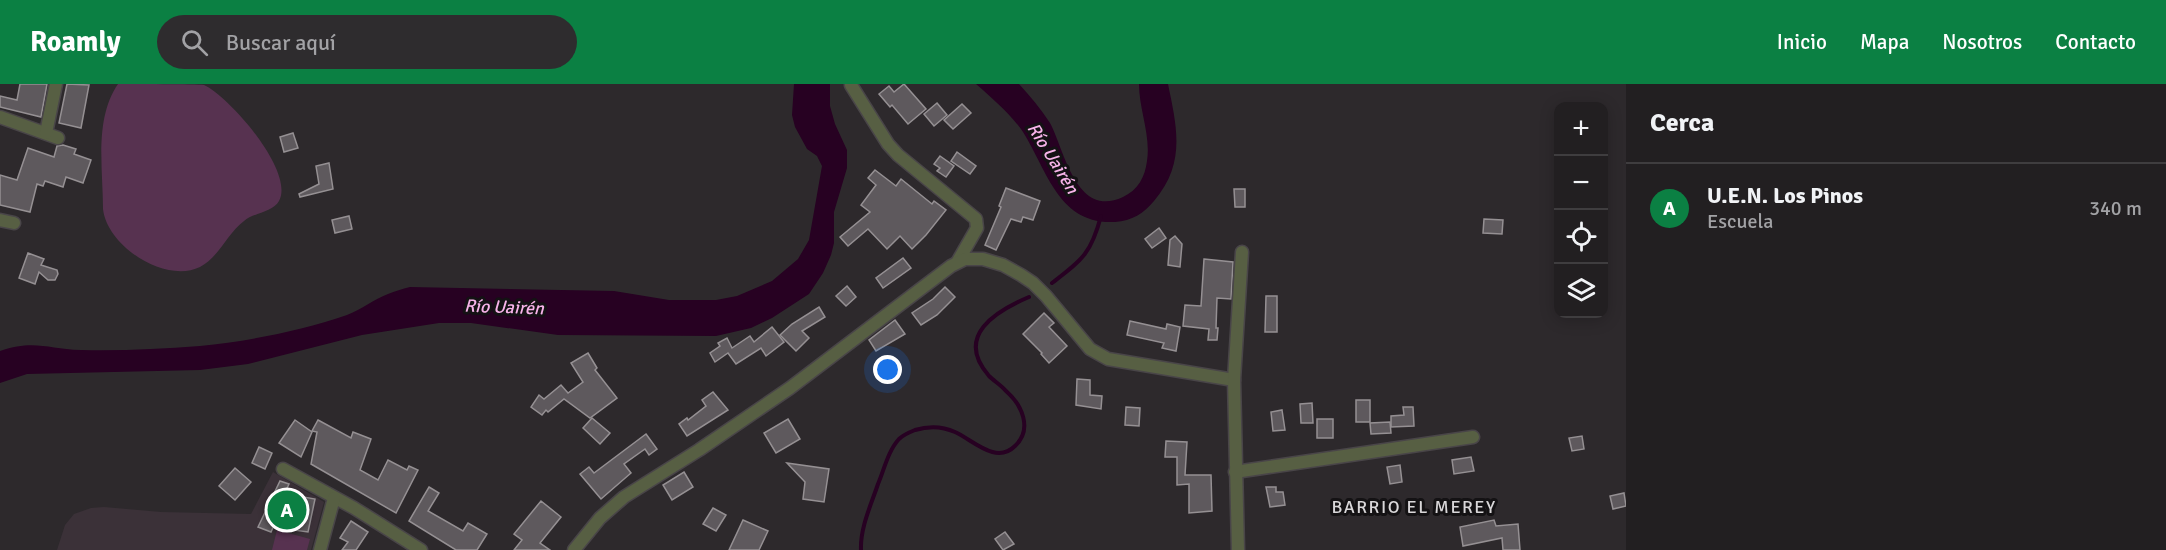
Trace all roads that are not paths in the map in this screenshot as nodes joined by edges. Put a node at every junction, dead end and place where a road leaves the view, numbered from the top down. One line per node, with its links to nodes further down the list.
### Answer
1 (56, 84): 3 (street)
2 (851, 85): 7 (street)
3 (0, 117)
4 (0, 220): 5 (street)
5 (14, 223)
6 (1242, 252): 8 (street)
7 (958, 261): 8 (street); 15 (street)
8 (1234, 380): 11 (street)
9 (1473, 437): 11 (street)
10 (283, 469): 12 (street)
11 (1235, 472): 16 (street)
12 (334, 498): 13 (street); 14 (street)
13 (320, 550)
14 (421, 550)
15 (574, 550)
16 (1238, 550)

